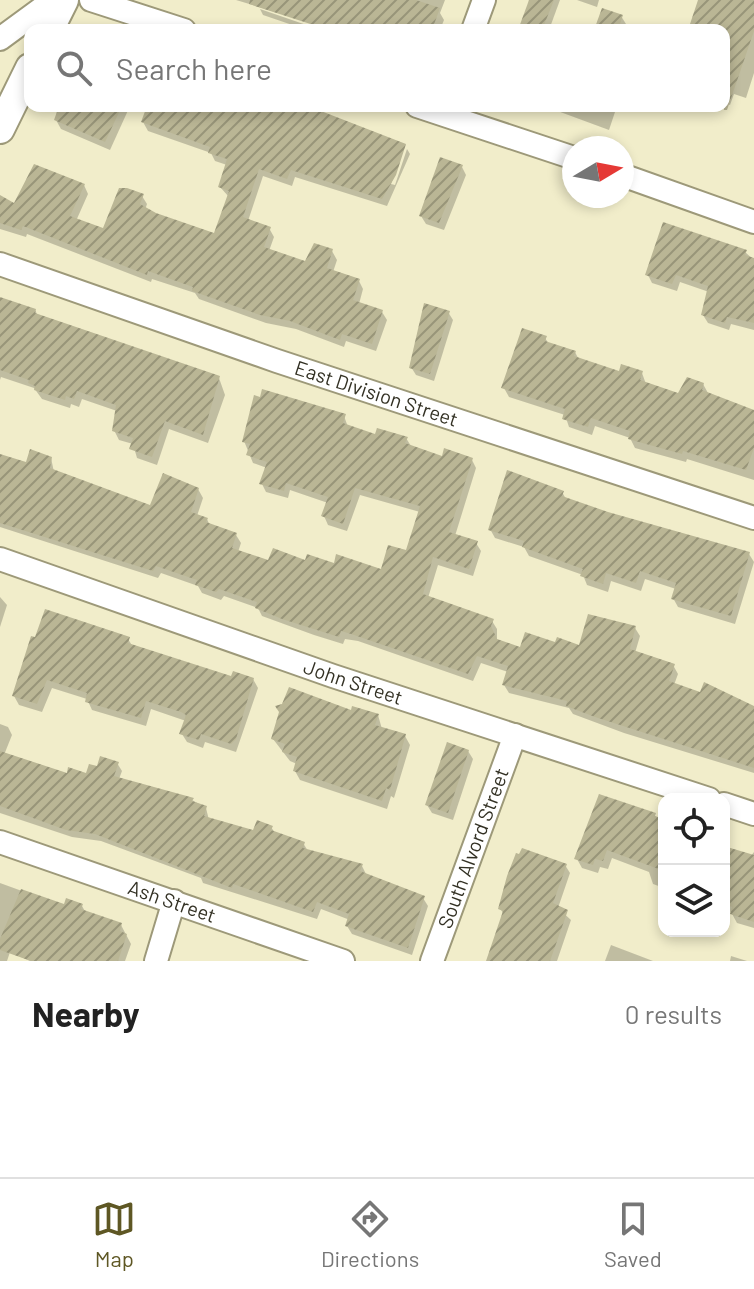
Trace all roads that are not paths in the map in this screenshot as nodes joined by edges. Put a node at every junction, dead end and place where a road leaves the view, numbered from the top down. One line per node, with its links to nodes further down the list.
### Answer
1 (53, 0): 8 (street)
2 (64, 0): 5 (street)
3 (91, 0): 6 (street)
4 (484, 0): 7 (street)
5 (52, 24)
6 (165, 24)
7 (475, 24)
8 (0, 39)
9 (24, 80): 11 (street)
10 (449, 112): 12 (street)
11 (0, 129)
12 (562, 154)
13 (634, 179): 14 (street)
14 (754, 222)
15 (0, 264): 16 (street, East Division Street)
16 (754, 518)
17 (0, 559): 18 (street, John Street)
18 (515, 735): 19 (street, John Street); 26 (street, South Alvord Street)
19 (691, 793)
20 (730, 806): 21 (street)
21 (754, 814)
22 (0, 842): 23 (street, Ash Street)
23 (174, 901): 24 (street); 25 (street, Ash Street)
24 (156, 961)
25 (343, 961)
26 (432, 961)

